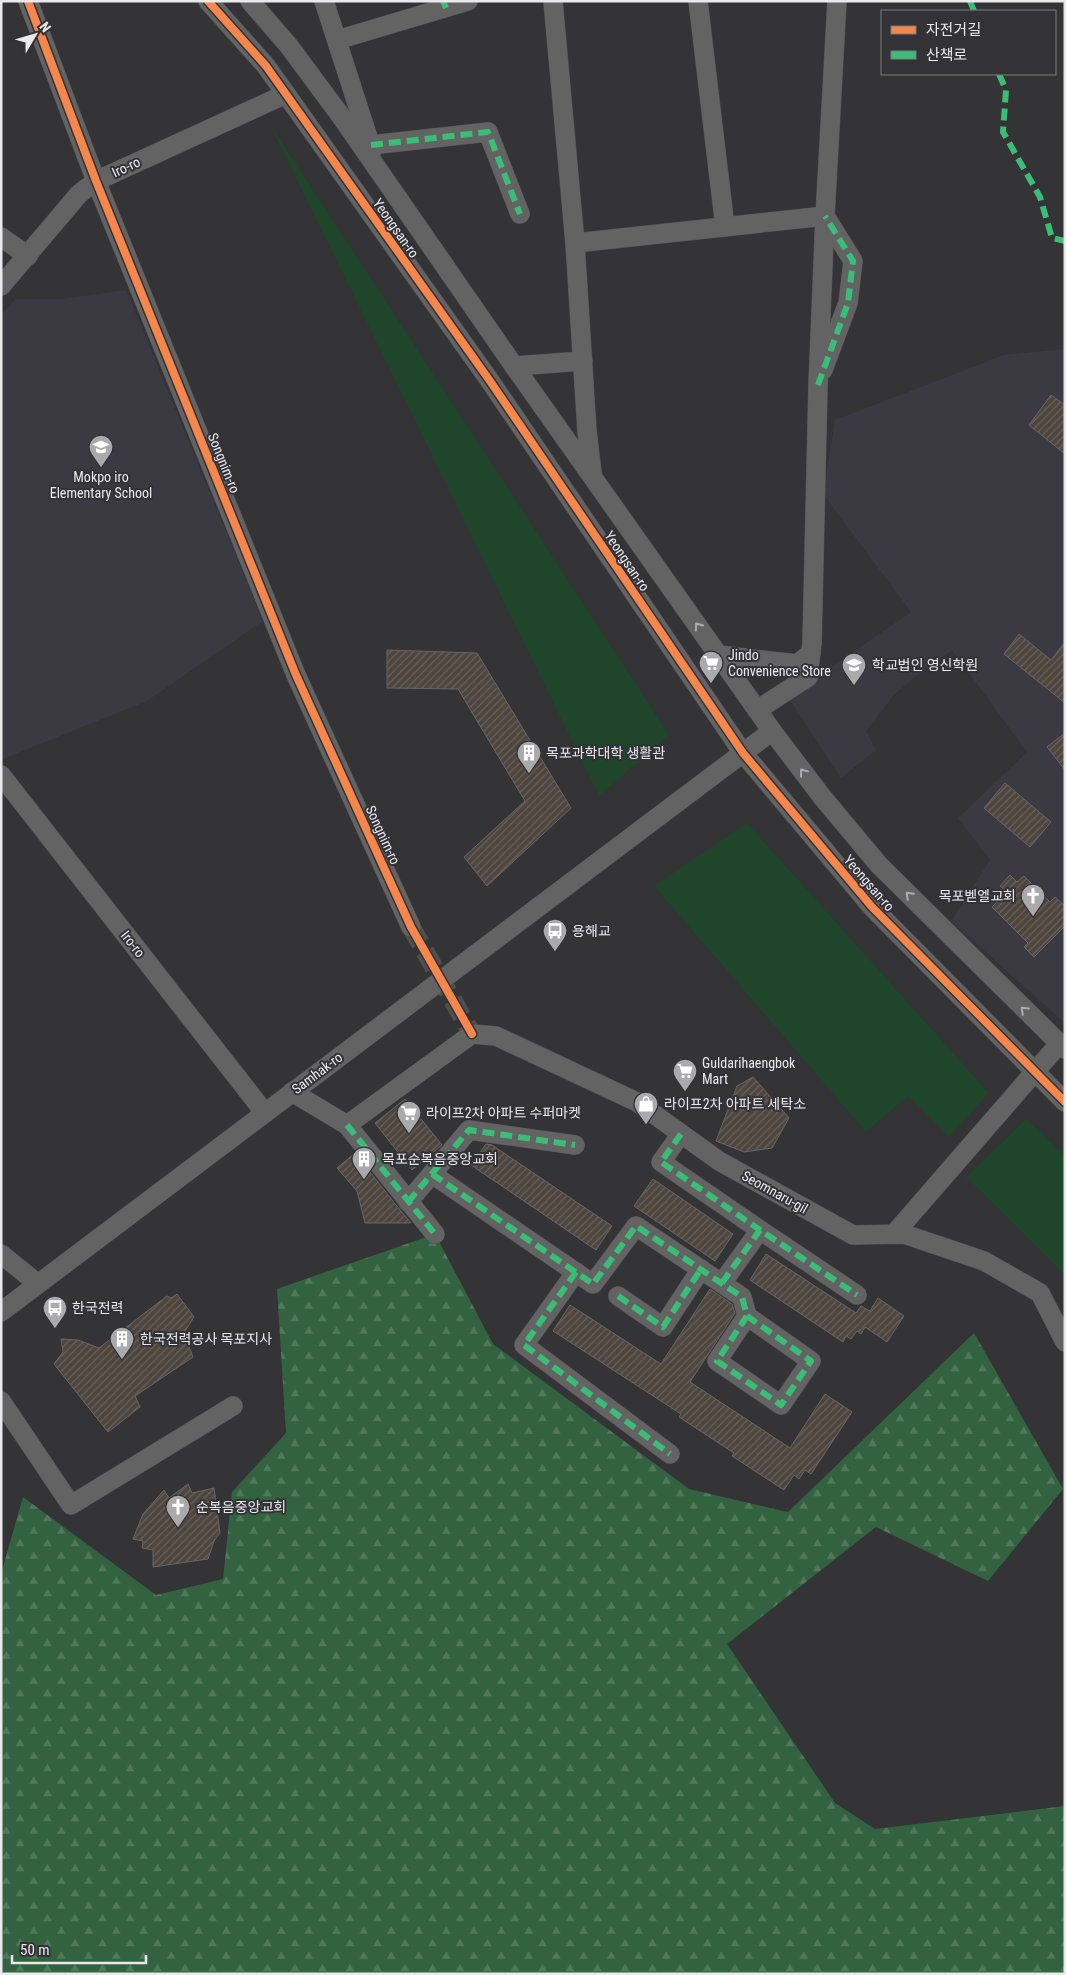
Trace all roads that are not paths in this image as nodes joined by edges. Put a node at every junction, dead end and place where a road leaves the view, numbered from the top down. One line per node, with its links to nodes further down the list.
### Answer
1 (28, 1): 13 (street, Songnim-ro)
2 (208, 1): 11 (street, Yeongsan-ro)
3 (250, 1): 14 (street, Yeongsan-ro)
4 (324, 1): 10 (street)
5 (468, 1): 9 (street)
6 (553, 1): 19 (street)
7 (698, 1): 17 (street)
8 (837, 1): 16 (street)
9 (444, 5): 10 (street)
10 (336, 40): 12 (street)
11 (286, 94): 13 (street, Iro-ro); 30 (street, Yeongsan-ro)
12 (370, 145): 14 (street); 15 (street)
13 (96, 181): 20 (street, Iro-ro); 32 (street, Songnim-ro)
14 (409, 211): 23 (street, Yeongsan-ro)
15 (520, 214)
16 (825, 216): 17 (street); 24 (street); 24 (street)
17 (725, 227): 19 (street)
18 (1, 237): 20 (street)
19 (575, 243): 22 (street)
20 (28, 256): 21 (street, Iro-ro)
21 (1, 286)
22 (583, 361): 23 (street); 25 (street)
23 (514, 366): 25 (street, Yeongsan-ro)
24 (818, 385): 26 (street)
25 (592, 475): 27 (street, Yeongsan-ro, one-way to 25)
26 (811, 653): 27 (street); 28 (street)
27 (719, 655): 28 (street, Yeongsan-ro)
28 (757, 710): 29 (street, Yeongsan-ro)
29 (772, 731): 30 (street); 33 (street, Yeongsan-ro, one-way to 29)
30 (744, 753): 34 (street, Yeongsan-ro); 35 (street, Samhak-ro)
31 (1, 775): 37 (street, Iro-ro)
32 (411, 927)
33 (1062, 1046): 34 (street)
34 (1034, 1072): 36 (street, Yeongsan-ro); 45 (street)
35 (292, 1092): 37 (street, Samhak-ro); 38 (street)
36 (1065, 1102)
37 (266, 1112): 50 (street, Samhak-ro)
38 (347, 1125): 39 (street, Seomnaru-gil); 42 (street)
39 (681, 1134): 43 (street); 45 (street, Seomnaru-gil)
40 (575, 1145): 41 (street)
41 (432, 1174): 42 (street); 48 (street)
42 (408, 1202): 44 (street)
43 (760, 1230): 49 (street); 51 (street)
44 (435, 1234)
45 (894, 1234): 55 (street, Seomnaru-gil)
46 (1, 1254): 50 (street)
47 (701, 1269): 48 (street); 49 (street); 52 (street)
48 (576, 1272): 58 (street)
49 (722, 1283): 54 (street)
50 (38, 1284): 53 (street, Samhak-ro)
51 (857, 1295)
52 (618, 1296)
53 (1, 1312)
54 (747, 1316): 54 (street)
55 (1065, 1342)
56 (1, 1401): 57 (street)
57 (233, 1406)
58 (670, 1454)

